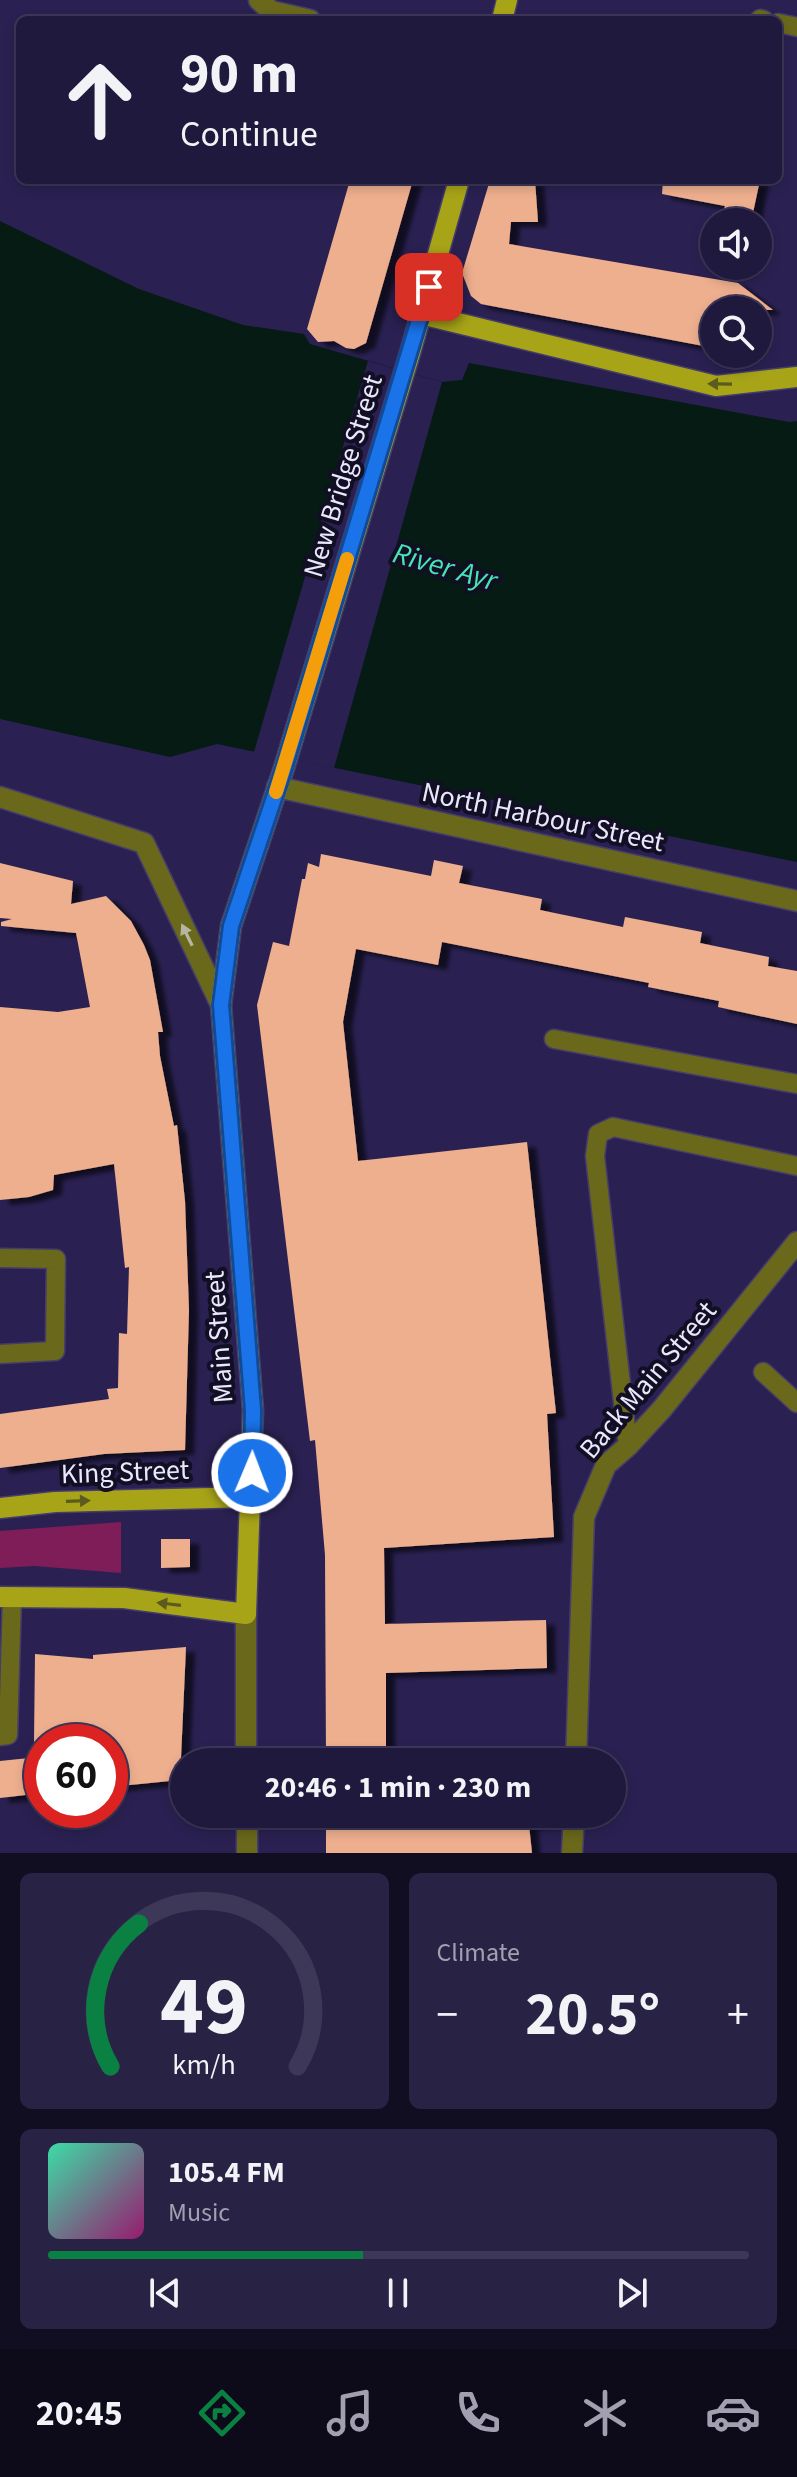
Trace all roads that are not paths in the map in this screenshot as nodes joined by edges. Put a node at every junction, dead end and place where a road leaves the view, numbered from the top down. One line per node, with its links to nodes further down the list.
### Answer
1 (259, 0): 2 (street)
2 (293, 16)
3 (457, 184): 4 (main road, New Bridge Street)
4 (421, 314): 5 (main road, one-way to 4); 6 (main road, New Bridge Street)
5 (797, 377)
6 (281, 778): 8 (street, North Harbour Street); 9 (main road, New Bridge Street)
7 (0, 797): 9 (street, one-way to 7)
8 (797, 901)
9 (221, 1005): 19 (main road, Main Street)
10 (554, 1039): 11 (lane)
11 (797, 1084)
12 (797, 1166): 18 (lane)
13 (797, 1242): 18 (street, Back Main Street)
14 (0, 1258): 15 (lane)
15 (0, 1354)
16 (763, 1372): 17 (lane)
17 (797, 1403)
18 (628, 1446): 25 (street, Back Main Street)
19 (251, 1497): 20 (main road, King Street, one-way to 19); 22 (main road, Main Street)
20 (0, 1508)
21 (6, 1597): 22 (main road, one-way to 21); 23 (lane)
22 (246, 1614): 24 (street, Main Street)
23 (0, 1736)
24 (246, 1748)
25 (576, 1748)
26 (247, 1828): 28 (street)
27 (573, 1828): 29 (street)
28 (247, 1853)
29 (572, 1853)

